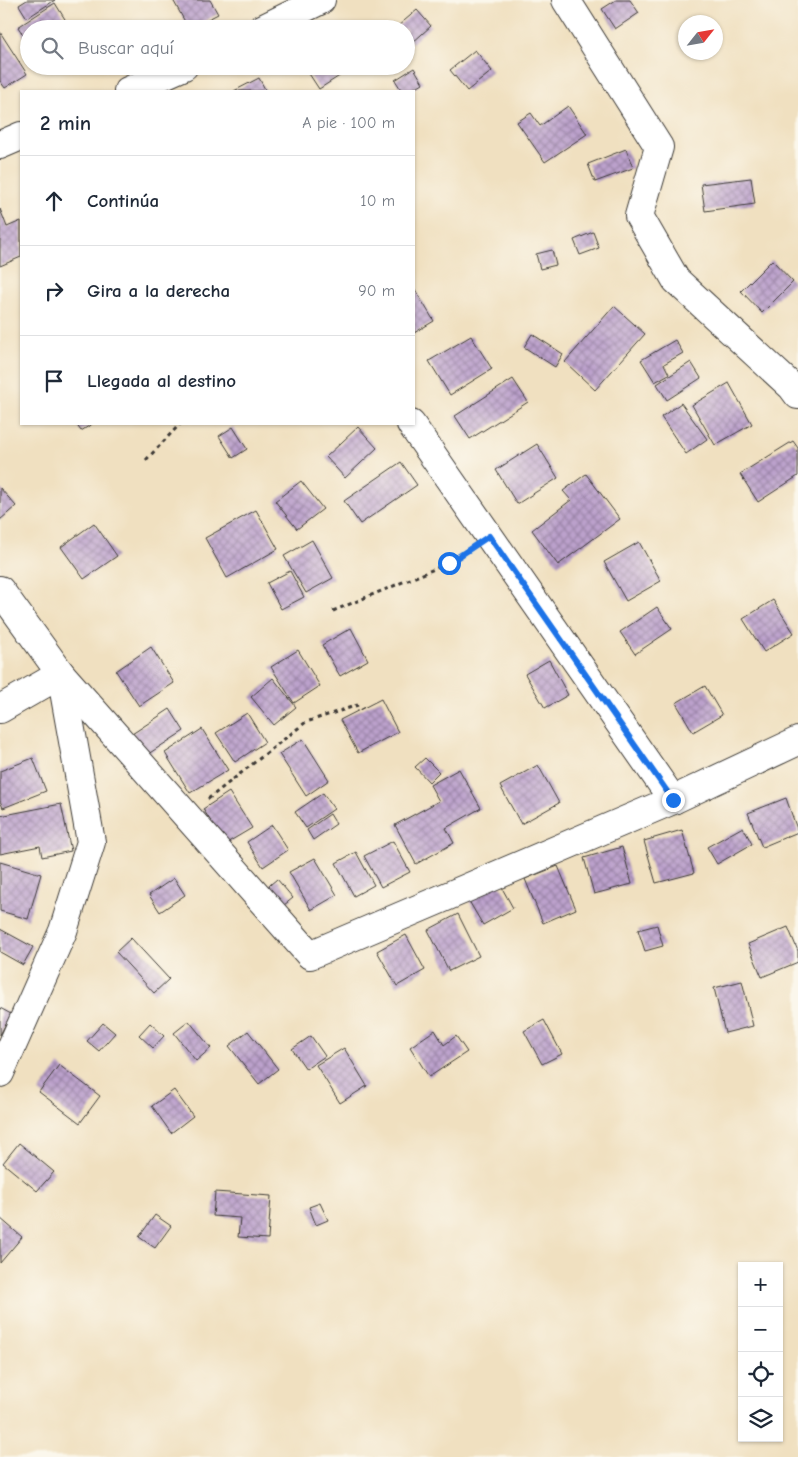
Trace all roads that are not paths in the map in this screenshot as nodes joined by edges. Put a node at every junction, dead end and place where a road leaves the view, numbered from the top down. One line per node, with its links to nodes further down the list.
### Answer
1 (321, 0): 3 (street)
2 (566, 0): 8 (street)
3 (280, 20)
4 (177, 77): 5 (street)
5 (132, 90)
6 (20, 136): 7 (street)
7 (0, 145)
8 (798, 396)
9 (412, 425): 14 (street)
10 (0, 590): 11 (street)
11 (61, 674): 12 (street); 14 (street); 15 (street)
12 (0, 709)
13 (798, 741): 14 (street)
14 (673, 800)
15 (0, 1073)

